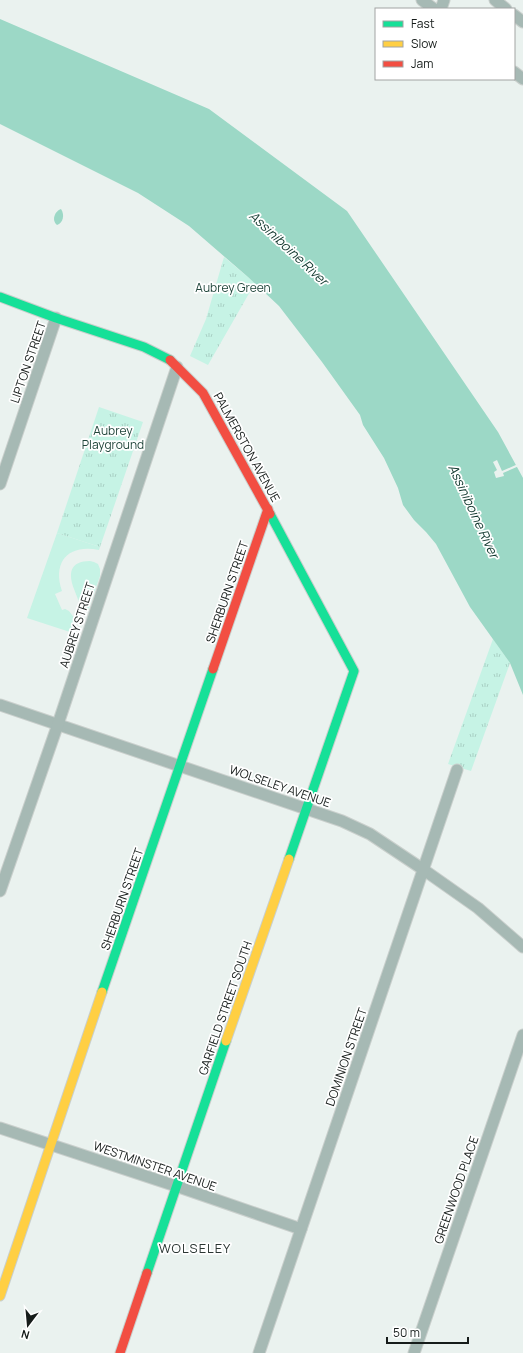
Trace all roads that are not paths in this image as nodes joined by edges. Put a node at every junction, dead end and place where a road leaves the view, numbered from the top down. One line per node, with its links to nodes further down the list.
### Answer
1 (422, 0): 3 (street)
2 (495, 0): 4 (street)
3 (433, 8)
4 (505, 8)
5 (515, 16): 6 (street)
6 (523, 22)
7 (515, 73): 8 (street)
8 (523, 79)
9 (0, 296): 10 (street, PALMERSTON AVENUE)
10 (56, 318): 11 (street, PALMERSTON AVENUE); 12 (street, LIPTON STREET)
11 (177, 367): 13 (street, PALMERSTON AVENUE); 16 (street, AUBREY STREET)
12 (0, 484)
13 (268, 509): 14 (street, PALMERSTON AVENUE); 17 (street, SHERBURN STREET)
14 (354, 671): 19 (street, GARFIELD STREET SOUTH)
15 (0, 705): 16 (street, WOLSELEY AVENUE)
16 (58, 724): 17 (street, WOLSELEY AVENUE); 21 (street, AUBREY STREET)
17 (181, 766): 19 (street, WOLSELEY AVENUE); 25 (street, SHERBURN STREET)
18 (457, 770): 20 (street, DOMINION STREET)
19 (306, 808): 20 (street, WOLSELEY AVENUE); 26 (street, GARFIELD STREET SOUTH)
20 (424, 870): 22 (street, WOLSELEY AVENUE); 27 (street, DOMINION STREET)
21 (0, 891)
22 (523, 947)
23 (523, 1035): 31 (street, GREENWOOD PLACE)
24 (0, 1128): 25 (street, WESTMINSTER AVENUE)
25 (51, 1144): 26 (street, WESTMINSTER AVENUE); 28 (street, SHERBURN STREET)
26 (176, 1186): 27 (street, WESTMINSTER AVENUE); 29 (street, GARFIELD STREET SOUTH)
27 (301, 1229): 30 (street, DOMINION STREET)
28 (0, 1296)
29 (120, 1353)
30 (259, 1353)
31 (414, 1353)

